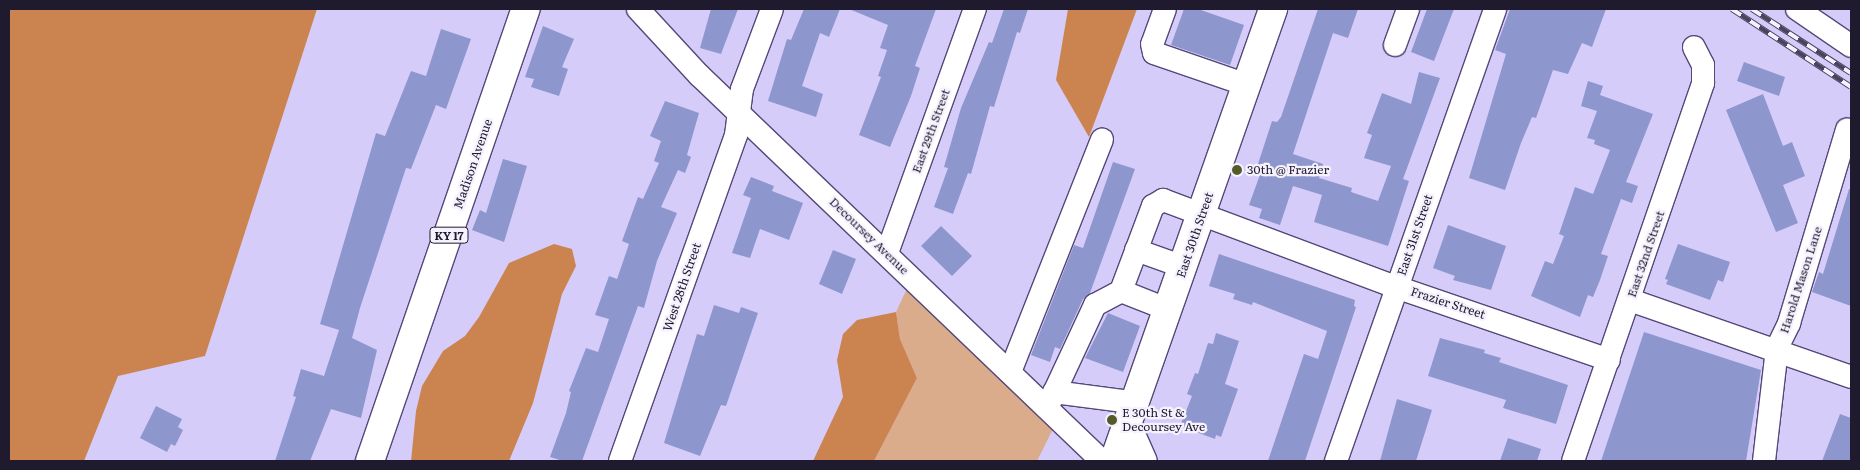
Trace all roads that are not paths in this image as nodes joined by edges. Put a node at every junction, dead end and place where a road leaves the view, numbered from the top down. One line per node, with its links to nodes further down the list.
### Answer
1 (526, 9): 32 (main road, Madison Avenue / KY 17)
2 (638, 9): 14 (street, Decoursey Avenue)
3 (772, 9): 14 (street, West 28th Street)
4 (975, 9): 19 (street, East 29th Street)
5 (1165, 9): 13 (street)
6 (1273, 9): 13 (main road, East 30th Street)
7 (1408, 9): 10 (street)
8 (1495, 9): 21 (street, East 31st Street)
9 (1797, 9): 11 (street)
10 (1395, 45)
11 (1851, 46)
12 (1694, 47): 23 (street, East 32nd Street)
13 (1247, 85): 17 (main road, East 30th Street)
14 (740, 113): 19 (street, Decoursey Avenue); 33 (street, West 28th Street)
15 (1847, 130): 25 (street, Harold Mason Lane)
16 (1102, 140): 27 (street)
17 (1202, 214): 18 (street, Frazier Street); 20 (main road, East 30th Street); 21 (street, Frazier Street)
18 (1136, 250): 20 (street); 22 (street)
19 (887, 254): 27 (street, Decoursey Avenue)
20 (1184, 267): 24 (main road, East 30th Street)
21 (1396, 287): 26 (street, Frazier Street); 37 (street, East 31st Street)
22 (1120, 291): 24 (street); 29 (street)
23 (1630, 300): 25 (street); 26 (street, East 32nd Street)
24 (1169, 310): 30 (main road, East 30th Street)
25 (1777, 348): 28 (street); 39 (street, Harold Mason Lane)
26 (1609, 360): 38 (street, East 32nd Street)
27 (1010, 372): 29 (street, Decoursey Avenue)
28 (1851, 377)
29 (1050, 400): 30 (street); 34 (street, Decoursey Avenue)
30 (1137, 402): 31 (main road, East 30th Street)
31 (1128, 428): 35 (main road, East 30th Street); 36 (main road)
32 (370, 461)
33 (620, 461)
34 (1102, 461)
35 (1114, 461)
36 (1143, 461)
37 (1336, 461)
38 (1574, 461)
39 (1764, 461)

